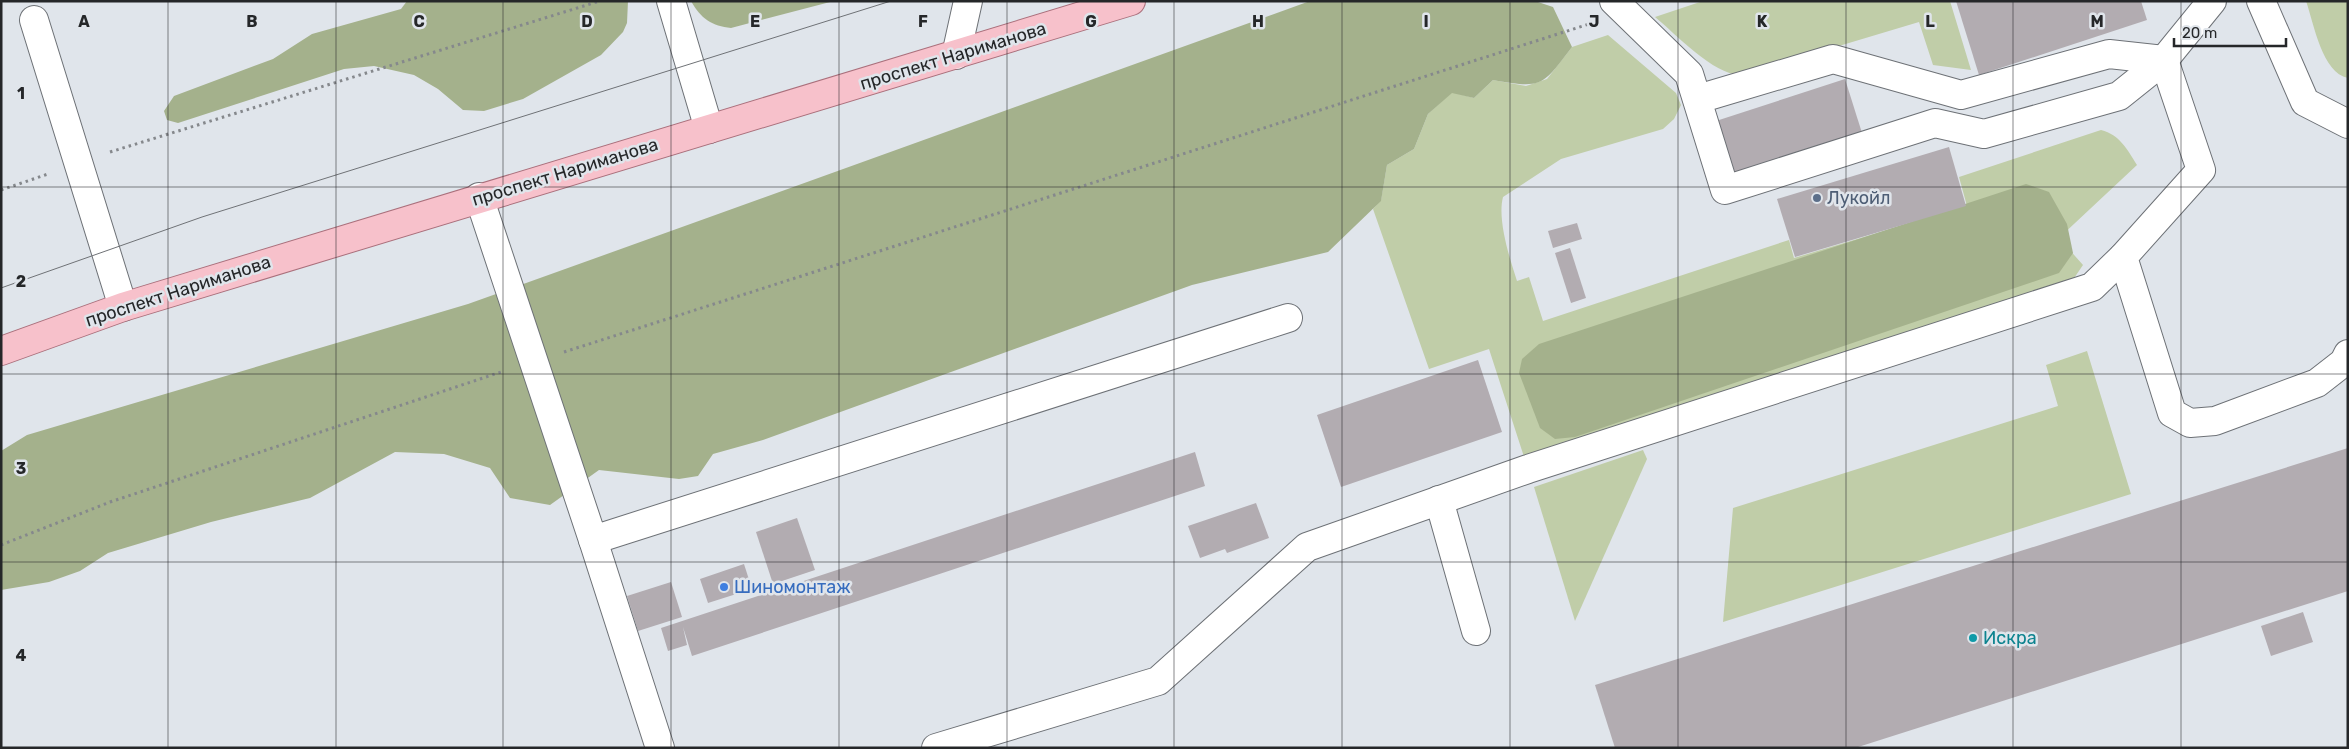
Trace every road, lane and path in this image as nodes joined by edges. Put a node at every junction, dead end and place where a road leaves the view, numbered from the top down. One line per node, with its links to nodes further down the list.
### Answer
1 (600, 1): 14 (path)
2 (670, 1): 13 (lane)
3 (968, 1): 9 (lane)
4 (1131, 1): 9 (main road, проспект Нариманова)
5 (2212, 1): 10 (lane)
6 (2261, 1): 12 (lane)
7 (1619, 7): 11 (lane); 24 (path)
8 (34, 20): 14 (lane)
9 (956, 55): 13 (main road, проспект Нариманова)
10 (2164, 60): 11 (lane); 11 (lane); 19 (lane)
11 (1698, 99)
12 (2348, 124)
13 (709, 129): 18 (main road, проспект Нариманова)
14 (79, 163): 16 (path); 20 (lane)
15 (1, 185): 16 (path)
16 (9, 188): 17 (path)
17 (1, 190)
18 (479, 197): 20 (main road, проспект Нариманова); 24 (lane)
19 (2123, 257): 23 (lane); 25 (lane)
20 (123, 307): 22 (main road, проспект Нариманова)
21 (1288, 318): 26 (lane)
22 (1, 350)
23 (2348, 354)
24 (533, 362): 26 (lane); 27 (path)
25 (1439, 500): 28 (lane); 30 (lane)
26 (593, 540): 29 (lane)
27 (1, 545)
28 (1476, 631)
29 (660, 748)
30 (936, 748)

